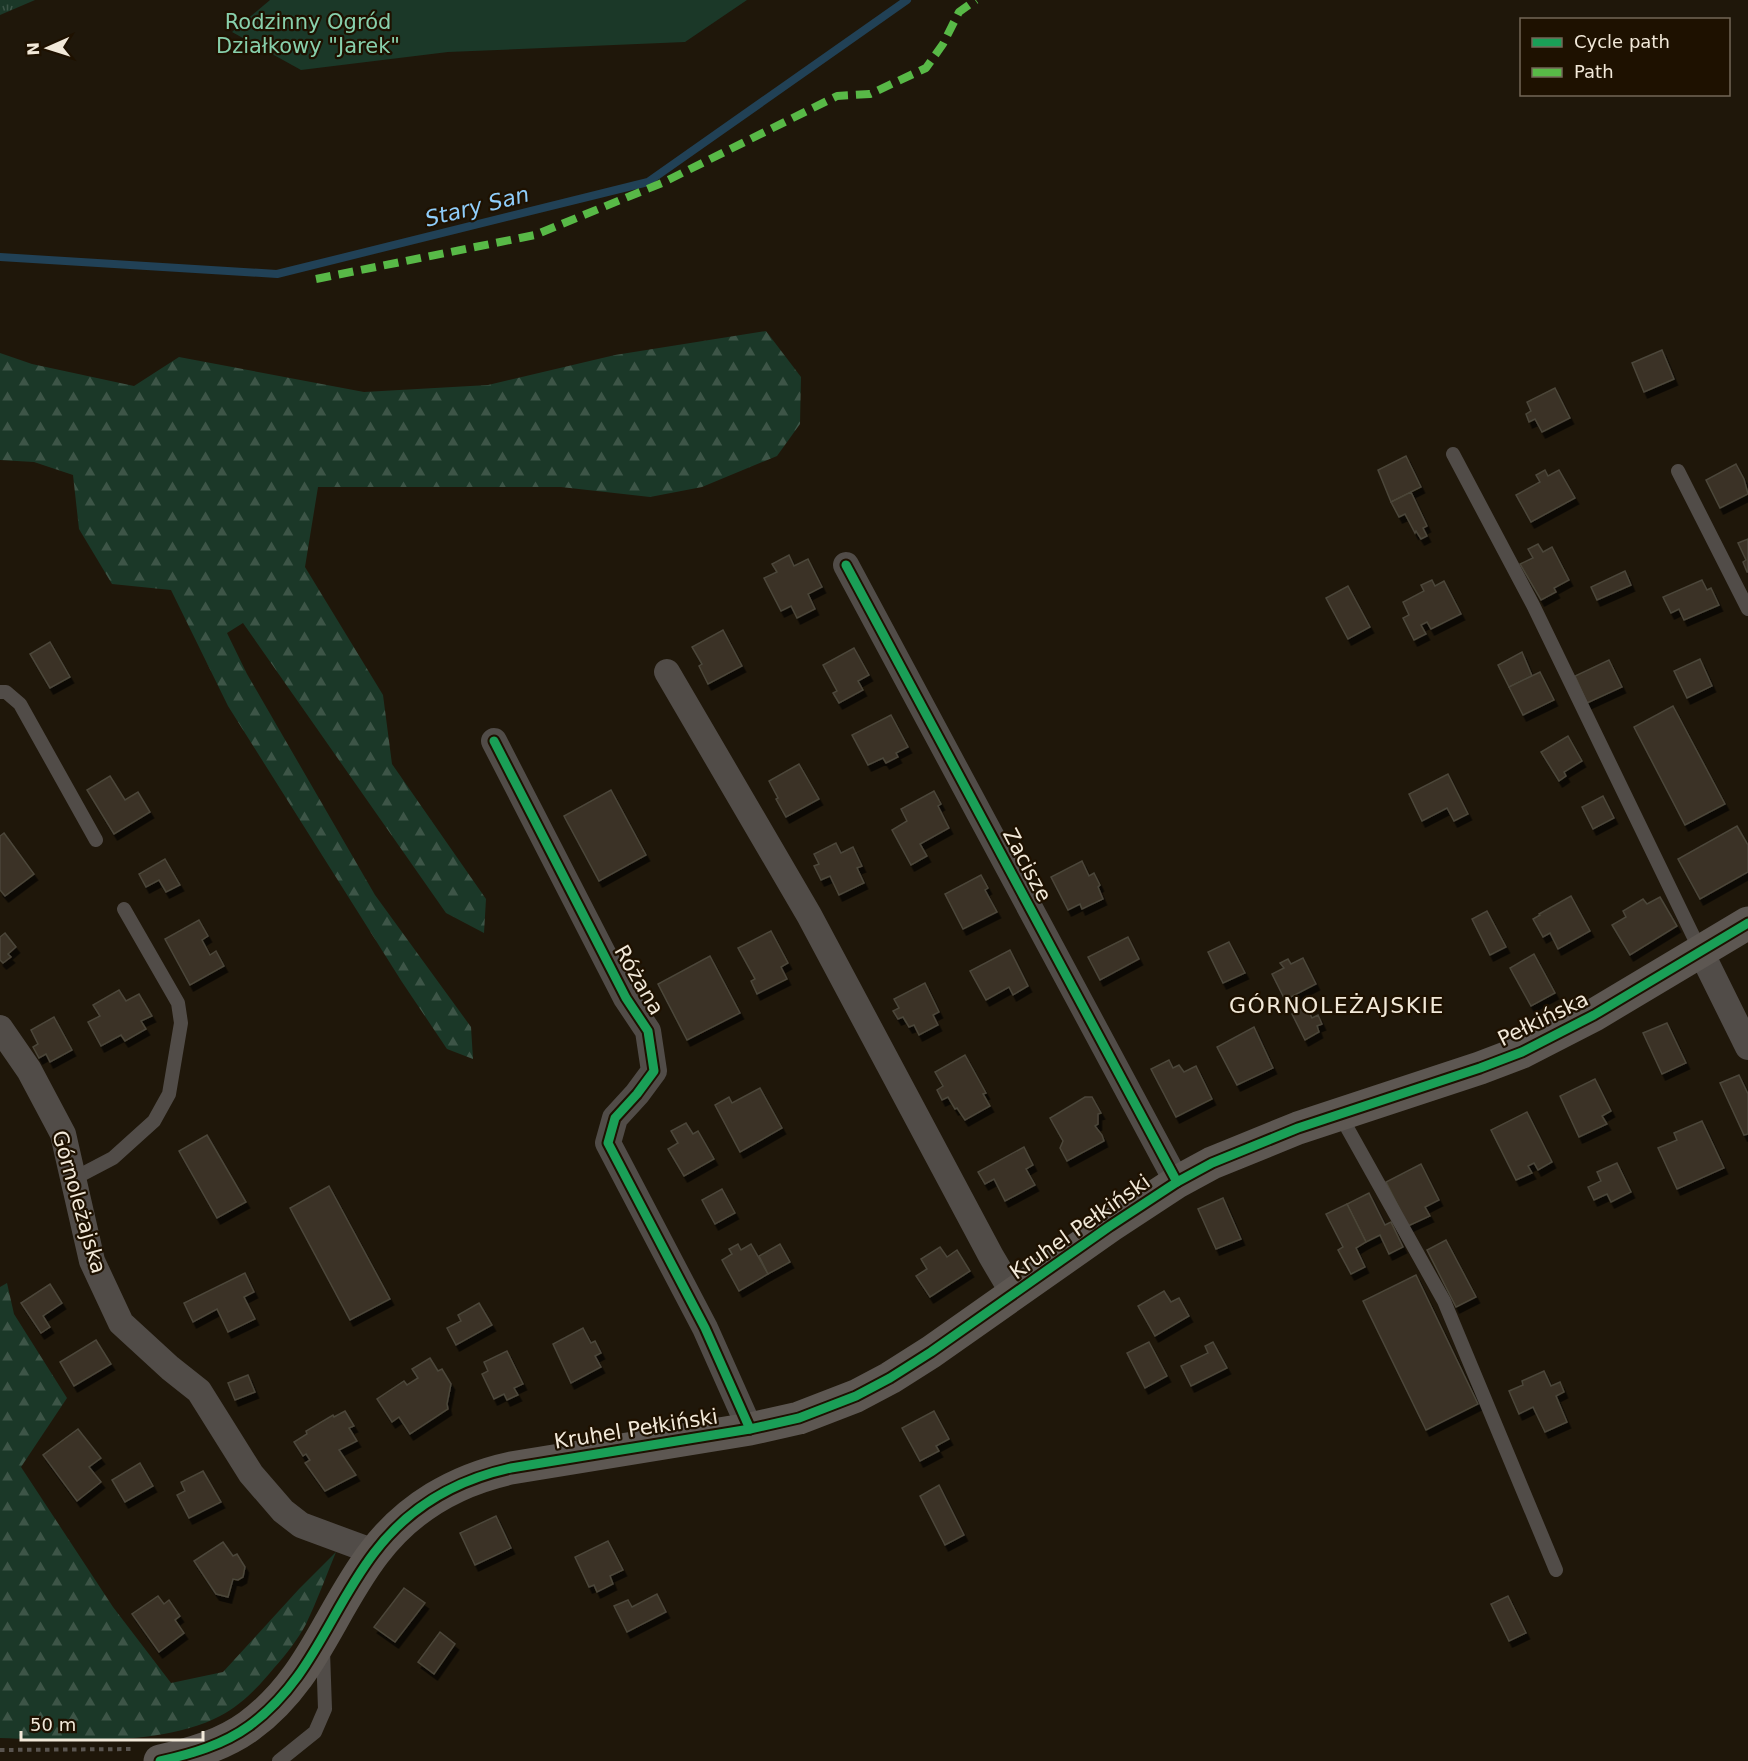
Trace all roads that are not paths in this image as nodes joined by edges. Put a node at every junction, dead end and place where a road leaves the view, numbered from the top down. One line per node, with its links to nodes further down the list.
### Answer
1 (1453, 454): 11 (lane)
2 (1678, 471): 4 (lane)
3 (846, 565): 16 (street, Zacisze)
4 (1748, 609)
5 (667, 672): 17 (street)
6 (0, 692): 8 (lane)
7 (494, 741): 18 (street, Różana)
8 (96, 840)
9 (124, 909): 15 (lane)
10 (1748, 923): 11 (street, Pełkińska)
11 (1701, 950): 13 (street); 14 (street, Pełkińska)
12 (0, 1028): 15 (street, Górnoleżajska)
13 (1748, 1047)
14 (1340, 1115): 16 (street, Kruhel Pełkiński); 20 (lane)
15 (73, 1179): 19 (street, Górnoleżajska)
16 (1178, 1182): 17 (street, Kruhel Pełkiński)
17 (1014, 1294): 18 (street, Kruhel Pełkiński)
18 (750, 1429): 19 (street, Kruhel Pełkiński)
19 (374, 1552): 21 (street, Kruhel Pełkiński)
20 (1556, 1570)
21 (323, 1640): 22 (street, Kruhel Pełkiński); 23 (lane)
22 (163, 1757)
23 (279, 1761)

